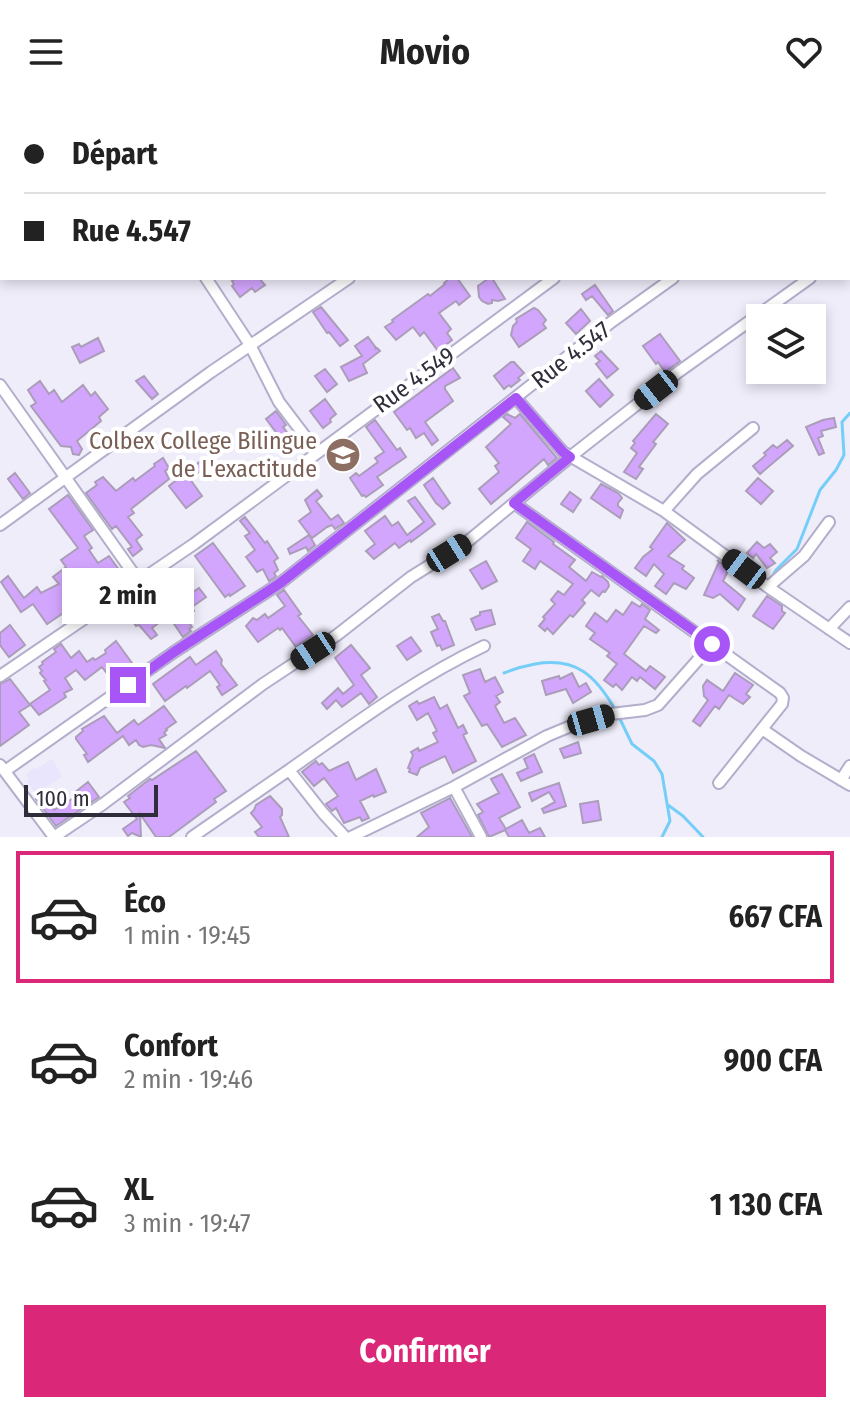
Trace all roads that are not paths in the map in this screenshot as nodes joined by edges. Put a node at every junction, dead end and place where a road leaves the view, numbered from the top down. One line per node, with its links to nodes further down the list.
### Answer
1 (207, 280): 6 (street)
2 (346, 280): 6 (street)
3 (551, 280): 10 (street, Rue 4.549)
4 (670, 280): 8 (street, Rue 4.547)
5 (807, 280): 11 (street)
6 (250, 345): 10 (street); 12 (street)
7 (0, 385): 12 (street)
8 (516, 398): 11 (street); 27 (street, Rue 4.547)
9 (753, 428): 14 (street)
10 (317, 452): 17 (street, Rue 4.549)
11 (570, 457): 13 (street); 14 (street)
12 (66, 477): 16 (street); 17 (street)
13 (514, 503): 22 (street); 32 (street)
14 (664, 511): 18 (street)
15 (829, 522): 18 (street)
16 (0, 525)
17 (138, 580): 24 (street, Rue 4.549)
18 (768, 587): 20 (street)
19 (850, 607): 20 (street)
20 (829, 629): 21 (street)
21 (850, 643)
22 (712, 644): 25 (street); 31 (street)
23 (484, 646): 28 (street)
24 (0, 676)
25 (762, 729): 29 (street); 30 (street)
26 (850, 766): 29 (street)
27 (2, 768): 32 (street)
28 (289, 770): 33 (street); 34 (street)
29 (845, 782)
30 (719, 783)
31 (454, 787): 35 (street); 36 (street)
32 (54, 837)
33 (192, 837)
34 (345, 837)
35 (351, 837)
36 (481, 837)

